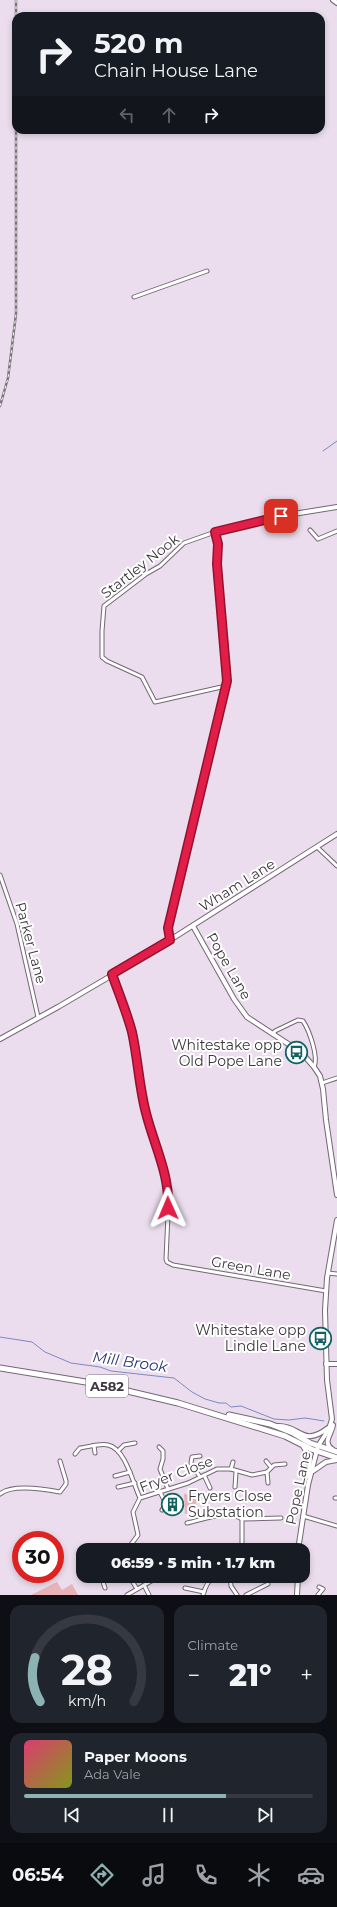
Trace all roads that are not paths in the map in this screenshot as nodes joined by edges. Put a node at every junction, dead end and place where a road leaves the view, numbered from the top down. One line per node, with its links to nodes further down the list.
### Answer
1 (333, 0): 2 (street)
2 (337, 4)
3 (206, 271): 4 (street)
4 (134, 297)
5 (337, 507): 8 (street)
6 (316, 530): 7 (street)
7 (337, 531)
8 (215, 532): 9 (street); 9 (street, Startley Nook)
9 (226, 686): 15 (street)
10 (337, 834): 11 (street, Wham Lane)
11 (317, 847): 12 (street); 14 (street, Wham Lane)
12 (337, 866)
13 (0, 875): 17 (street, Parker Lane)
14 (193, 926): 15 (street, Wham Lane); 18 (street, Pope Lane)
15 (170, 940): 16 (street, Wham Lane)
16 (112, 974): 17 (street, Wham Lane); 27 (street, Green Lane)
17 (38, 1017): 19 (street, Wham Lane)
18 (273, 1034): 20 (street, Pope Lane); 20 (street)
19 (0, 1039)
20 (314, 1067): 22 (street, Pope Lane)
21 (337, 1078): 22 (street)
22 (322, 1083): 23 (street, Pope Lane)
23 (337, 1195)
24 (337, 1220): 25 (street, Pope Lane)
25 (328, 1273): 26 (street); 27 (street, Pope Lane)
26 (337, 1274)
27 (326, 1291): 28 (street, Pope Lane)
28 (326, 1364): 29 (street); 32 (street, Pope Lane)
29 (337, 1364)
30 (0, 1368): 31 (highway, A582)
31 (212, 1412): 33 (highway, A582); 36 (highway, A582)
32 (332, 1419): 34 (street, Pope Lane); 42 (street)
33 (275, 1426): 34 (street); 38 (highway, A582)
34 (330, 1427): 38 (street, Pope Lane)
35 (135, 1443): 40 (street)
36 (302, 1444): 41 (highway, A582); 60 (street)
37 (94, 1446): 40 (street); 43 (street); 44 (street)
38 (318, 1446): 41 (street, Pope Lane); 42 (highway, A582)
39 (159, 1447): 66 (street)
40 (118, 1451): 53 (street)
41 (317, 1452): 46 (highway, A582); 56 (street, Pope Lane)
42 (336, 1452)
43 (95, 1453)
44 (75, 1454)
45 (200, 1456): 59 (street)
46 (337, 1459): 56 (street)
47 (60, 1461): 68 (street)
48 (266, 1461): 51 (street)
49 (233, 1462): 52 (street)
50 (285, 1464): 51 (street)
51 (271, 1467): 55 (street)
52 (231, 1469): 54 (street, Fryer Close); 58 (street, Fryer Close)
53 (130, 1472): 57 (street); 61 (street)
54 (236, 1472): 55 (street, Fryer Close); 64 (street)
55 (267, 1472): 62 (street)
56 (312, 1473): 60 (street, Pope Lane)
57 (115, 1476)
58 (204, 1476): 59 (street, Fryer Close); 65 (street)
59 (200, 1477): 66 (street, Fryer Close)
60 (309, 1480): 71 (street, Pope Lane)
61 (135, 1483): 63 (street); 69 (street)
62 (268, 1483)
63 (118, 1487)
64 (235, 1487)
65 (210, 1488)
66 (168, 1489): 67 (street, Fryer Close)
67 (160, 1492): 69 (street, Fryer Close); 70 (street)
68 (0, 1494)
69 (140, 1498): 76 (street, Fryer Close)
70 (162, 1510)
71 (303, 1516): 75 (street); 78 (street, Pope Lane)
72 (281, 1518): 73 (street)
73 (242, 1519): 74 (street); 77 (street)
74 (187, 1523)
75 (337, 1526)
76 (132, 1543)
77 (242, 1543)
78 (299, 1543)
79 (103, 1583): 88 (street)
80 (133, 1583): 90 (street)
81 (148, 1583): 86 (street)
82 (207, 1583): 93 (street)
83 (231, 1583): 96 (street)
84 (298, 1583): 98 (street)
85 (268, 1584): 97 (street)
86 (144, 1585): 90 (street); 95 (street)
87 (319, 1586): 91 (street)
88 (105, 1588)
89 (185, 1588): 93 (street)
90 (136, 1589): 94 (street)
91 (323, 1589): 92 (street); 99 (street)
92 (327, 1592)
93 (204, 1594)
94 (127, 1595)
95 (149, 1595)
96 (237, 1595)
97 (246, 1595)
98 (297, 1595)
99 (318, 1595)

